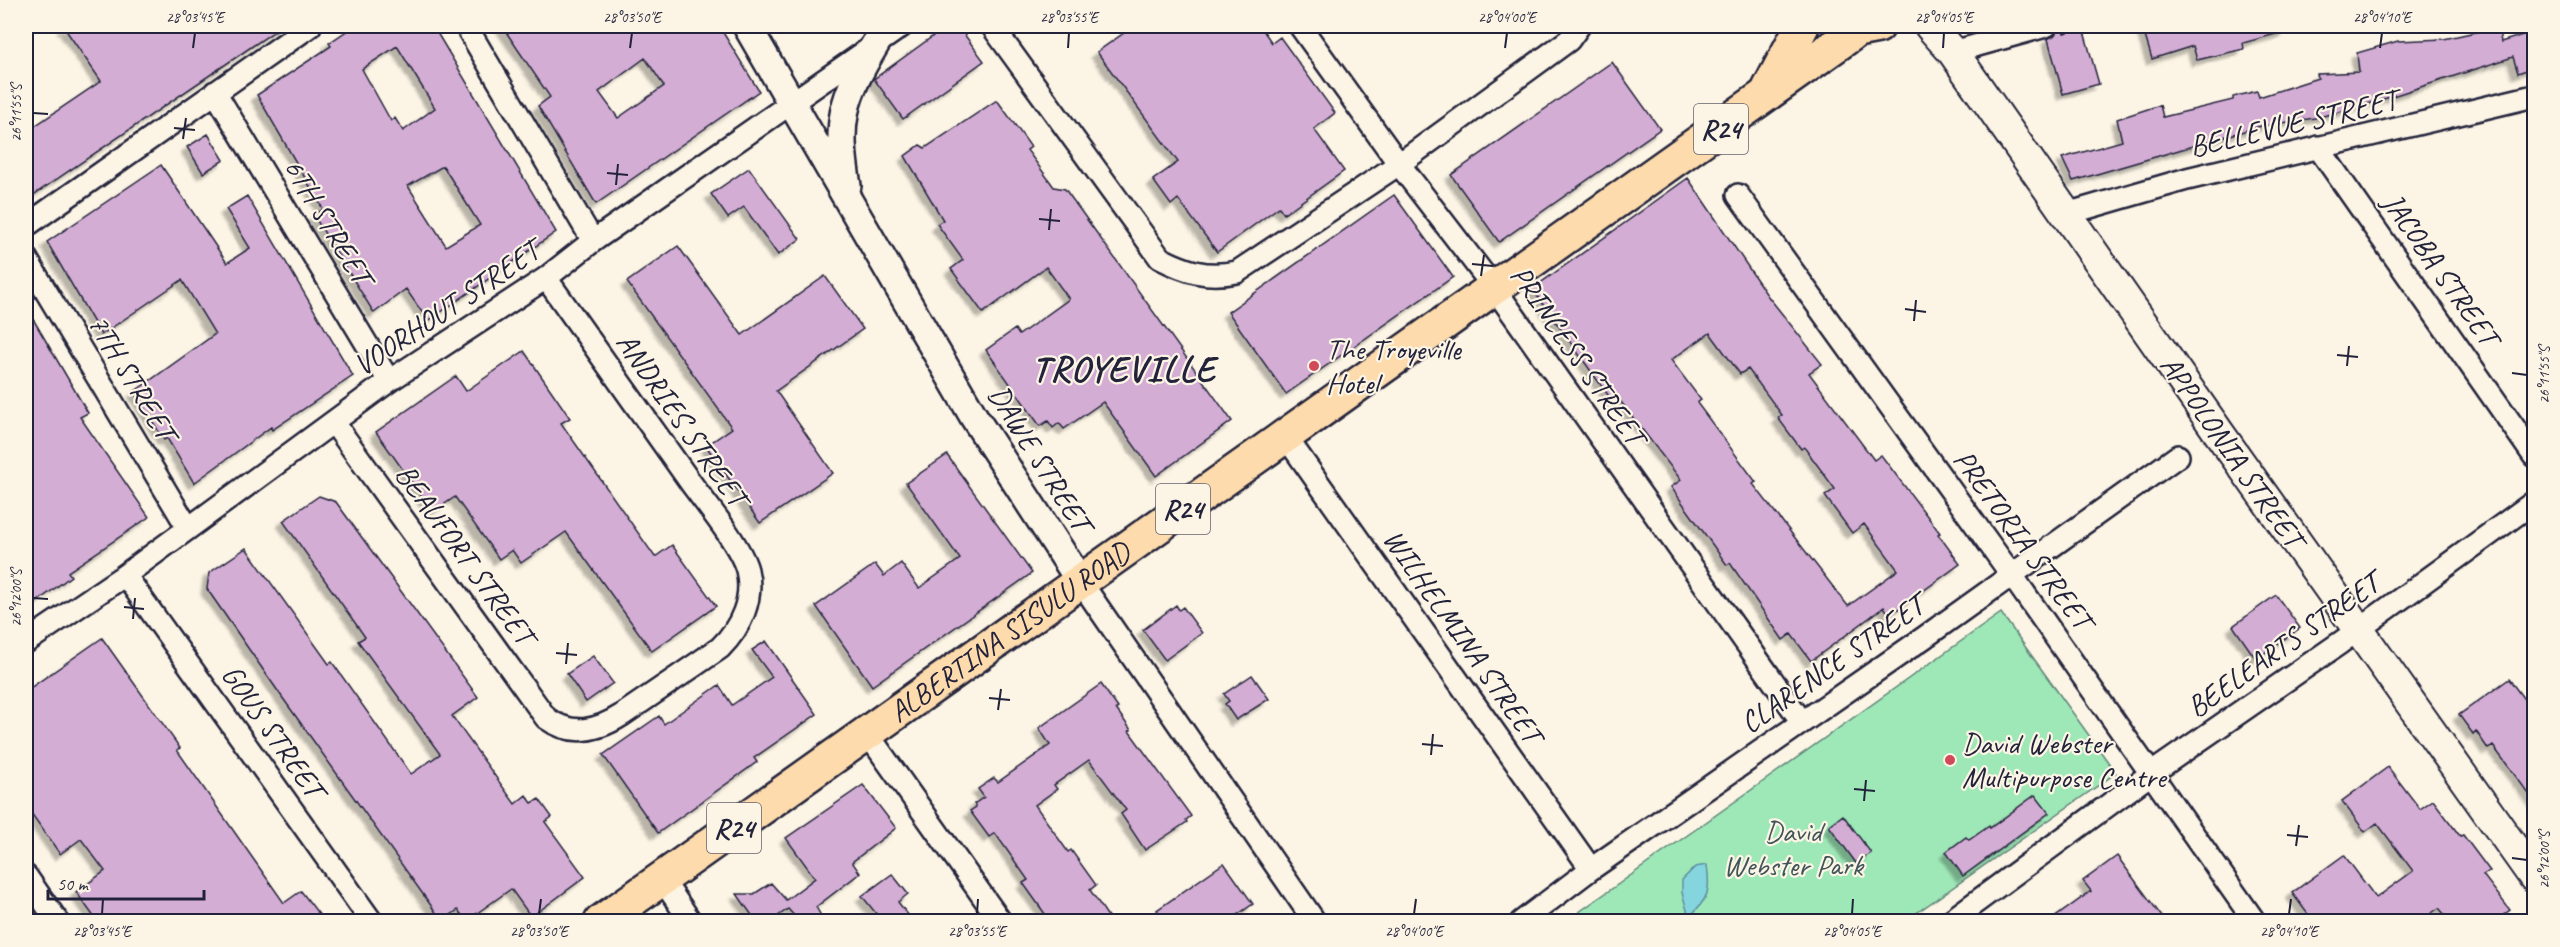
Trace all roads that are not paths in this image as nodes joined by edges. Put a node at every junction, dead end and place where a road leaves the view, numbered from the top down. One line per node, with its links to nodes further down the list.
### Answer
1 (310, 26): 14 (street)
2 (466, 26): 24 (street)
3 (747, 26): 17 (street, DAWE STREET)
4 (902, 26): 12 (street, VOORHOUT STREET)
5 (992, 26): 19 (street)
6 (1300, 26): 19 (street, PRINCESS STREET)
7 (1579, 26): 19 (street)
8 (1802, 26): 16 (main road)
9 (1930, 26): 13 (main road, APPOLONIA STREET)
10 (2046, 26): 13 (street)
11 (1865, 27): 16 (main road, ALBERTINA SISULU ROAD / R24)
12 (876, 43): 17 (street, VOORHOUT STREET); 21 (street)
13 (1953, 52): 22 (main road, APPOLONIA STREET)
14 (215, 92): 23 (street); 28 (street, 6TH STREET)
15 (2535, 96): 18 (street, BELLEVUE STREET)
16 (1764, 99): 27 (main road, ALBERTINA SISULU ROAD / R24)
17 (794, 103): 21 (street, DAWE STREET); 24 (street, VOORHOUT STREET)
18 (2318, 147): 22 (street, BELLEVUE STREET); 32 (street, JACOBA STREET)
19 (1399, 165): 27 (street, PRINCESS STREET)
20 (1738, 195): 36 (street, PRETORIA STREET)
21 (850, 201): 37 (street, DAWE STREET)
22 (2066, 214): 39 (main road, APPOLONIA STREET)
23 (26, 226)
24 (593, 241): 26 (street, VOORHOUT STREET)
25 (26, 258): 34 (street, 7TH STREET)
26 (546, 278): 28 (street, VOORHOUT STREET); 38 (street, ANDRIES STREET)
27 (1495, 289): 30 (main road, ALBERTINA SISULU ROAD / R24); 41 (street, PRINCESS STREET)
28 (389, 381): 29 (street, VOORHOUT STREET)
29 (334, 423): 34 (street, VOORHOUT STREET); 38 (street, BEAUFORT STREET)
30 (1286, 437): 37 (main road, ALBERTINA SISULU ROAD / R24); 44 (street, WILHELMINA STREET)
31 (2178, 456): 36 (street, CLARENCE STREET)
32 (2535, 456)
33 (2535, 502): 39 (street, BEELEARTS STREET)
34 (188, 528): 35 (street, VOORHOUT STREET)
35 (125, 574): 40 (street, VOORHOUT STREET); 49 (street, GOUS STREET)
36 (2011, 574): 41 (street, CLARENCE STREET); 43 (street, PRETORIA STREET)
37 (1080, 581): 42 (main road, ALBERTINA SISULU ROAD / R24); 53 (street, DAWE STREET)
38 (747, 603)
39 (2359, 629): 43 (street, BEELEARTS STREET); 46 (main road, APPOLONIA STREET)
40 (26, 642)
41 (1802, 722): 44 (street, CLARENCE STREET)
42 (867, 734): 47 (main road, ALBERTINA SISULU ROAD / R24); 52 (street)
43 (2152, 773): 55 (street, BEELEARTS STREET); 56 (street, PRETORIA STREET)
44 (1591, 869): 54 (street, CLARENCE STREET)
45 (26, 876): 48 (street)
46 (2535, 877)
47 (662, 879): 50 (main road, ALBERTINA SISULU ROAD / R24); 51 (street)
48 (58, 921)
49 (372, 921)
50 (602, 921)
51 (691, 921)
52 (1001, 921)
53 (1315, 921)
54 (1521, 921)
55 (1949, 921)
56 (2255, 921)

